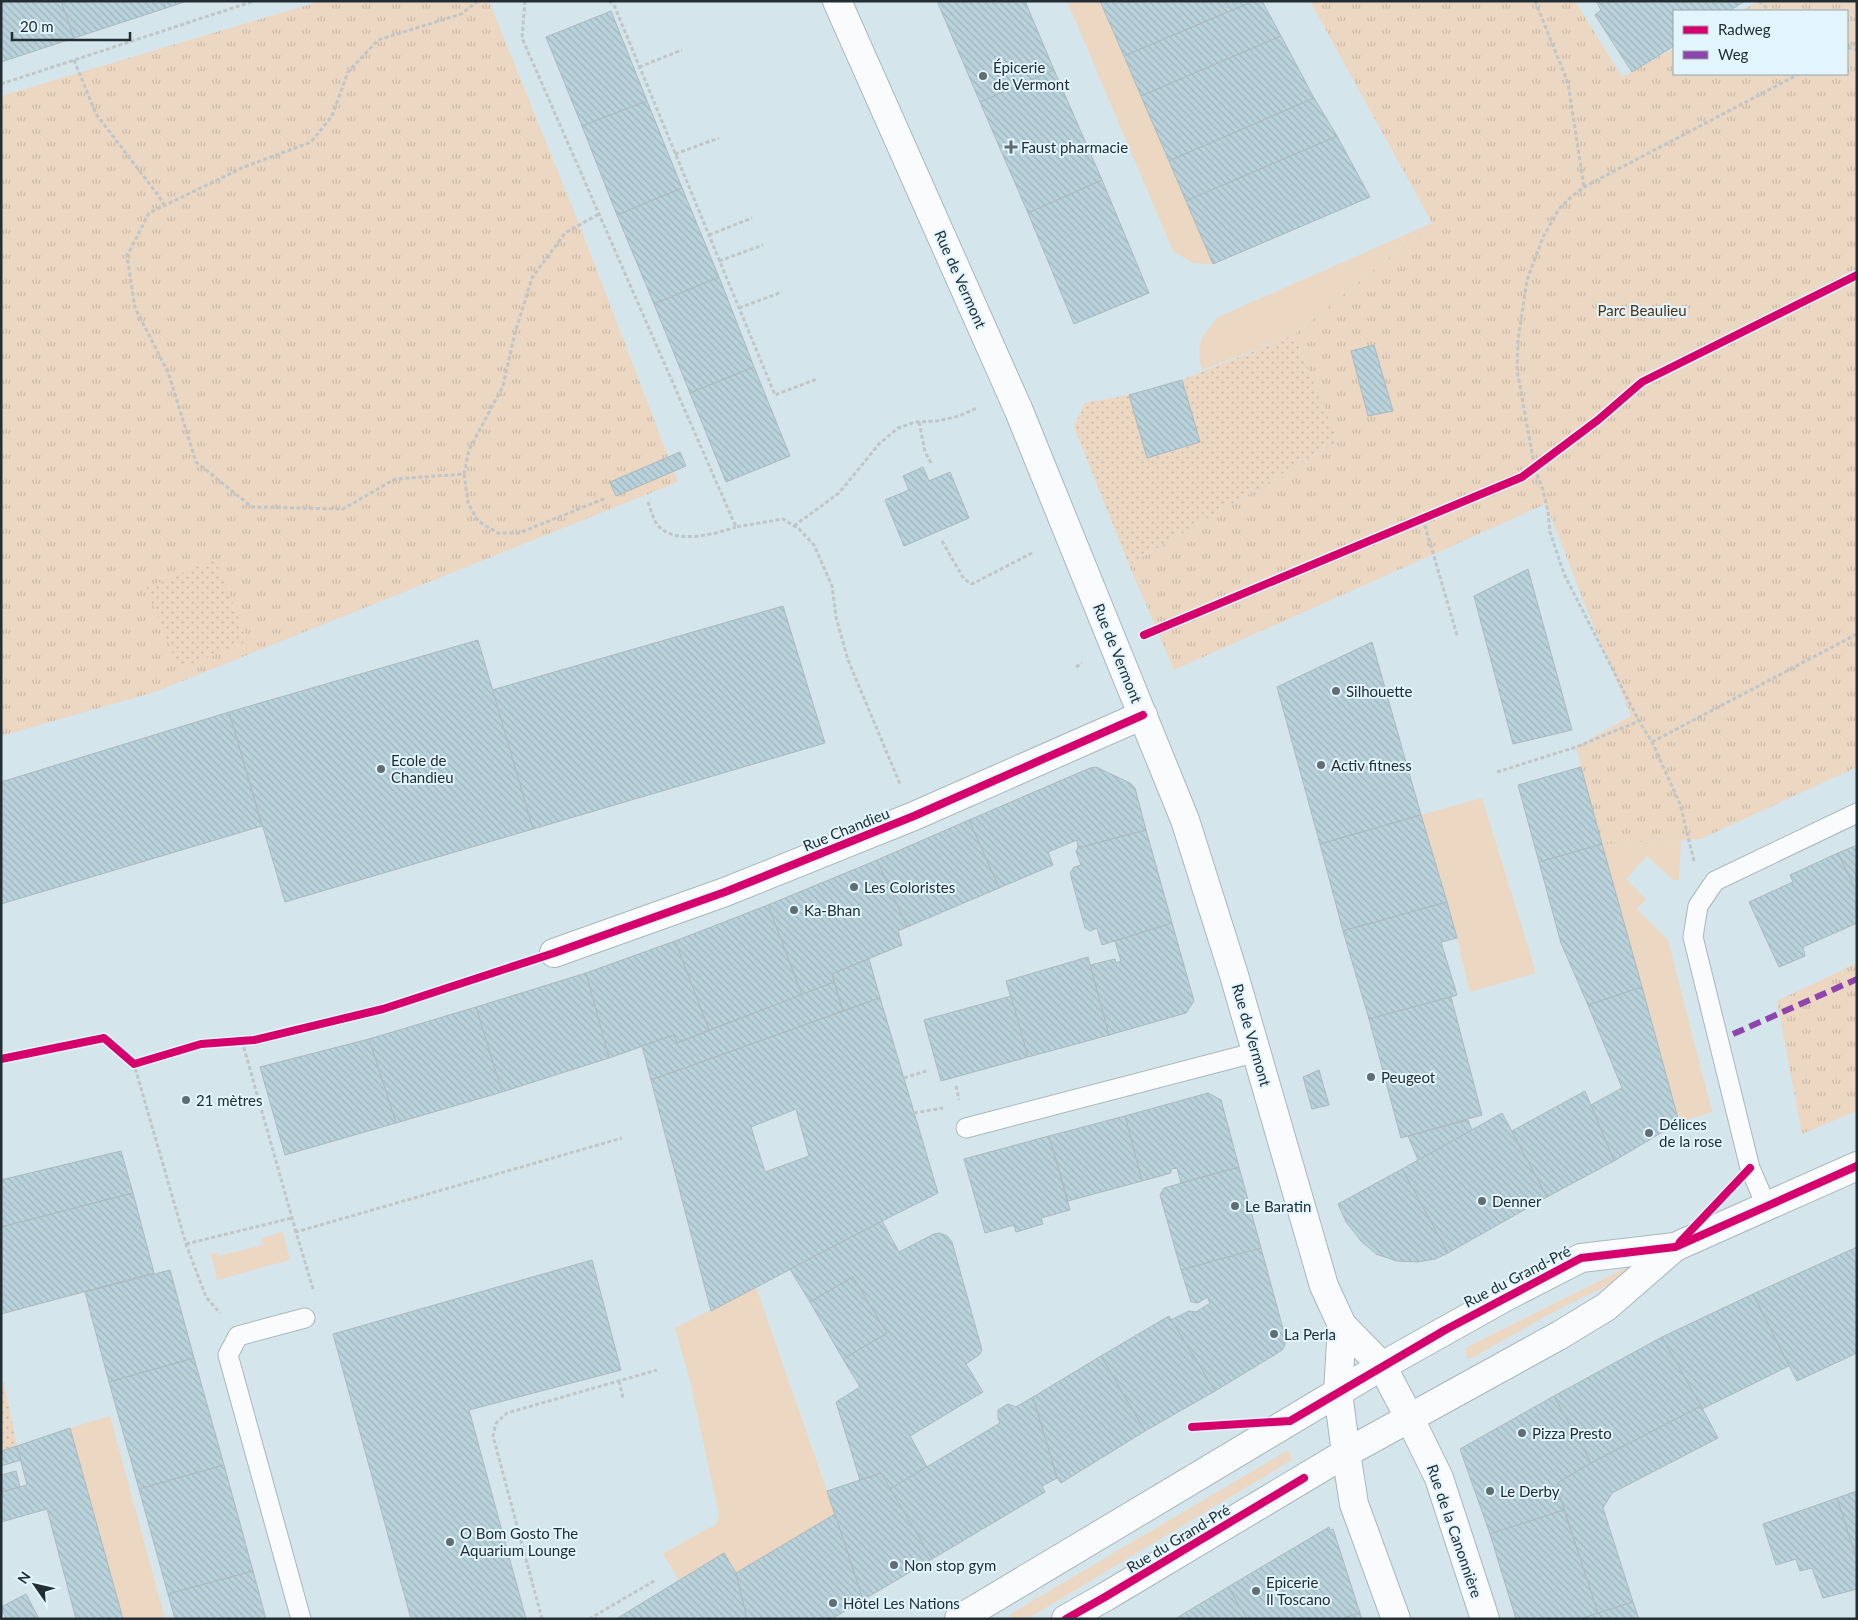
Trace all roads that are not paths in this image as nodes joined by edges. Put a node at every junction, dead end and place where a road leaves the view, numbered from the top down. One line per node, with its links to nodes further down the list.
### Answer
1 (837, 1): 2 (street, Rue de Vermont)
2 (1144, 715): 4 (street, Rue Chandieu); 5 (street, Rue de Vermont)
3 (1857, 813): 8 (lane)
4 (554, 953)
5 (1257, 1052): 6 (lane); 11 (street, Rue de Vermont)
6 (966, 1128)
7 (1857, 1166): 8 (street, Rue du Grand-Pré)
8 (1766, 1205): 9 (street, Rue du Grand-Pré)
9 (1675, 1247): 12 (street, Rue du Grand-Pré); 14 (street, Rue du Grand-Pré)
10 (305, 1318): 16 (lane)
11 (1342, 1325): 12 (street, Rue de Vermont); 13 (street, Rue de Vermont)
12 (1382, 1366): 13 (street, Rue du Grand-Pré); 14 (street, Rue de la Canonnière)
13 (1338, 1392): 15 (street, Rue de Vermont); 17 (street, Rue du Grand-Pré)
14 (1409, 1417): 15 (street, Rue du Grand-Pré); 20 (street, Rue de la Canonnière)
15 (1346, 1453): 18 (street, Rue du Grand-Pré); 19 (street)
16 (301, 1619)
17 (960, 1619)
18 (1066, 1619)
19 (1396, 1619)
20 (1485, 1619)

